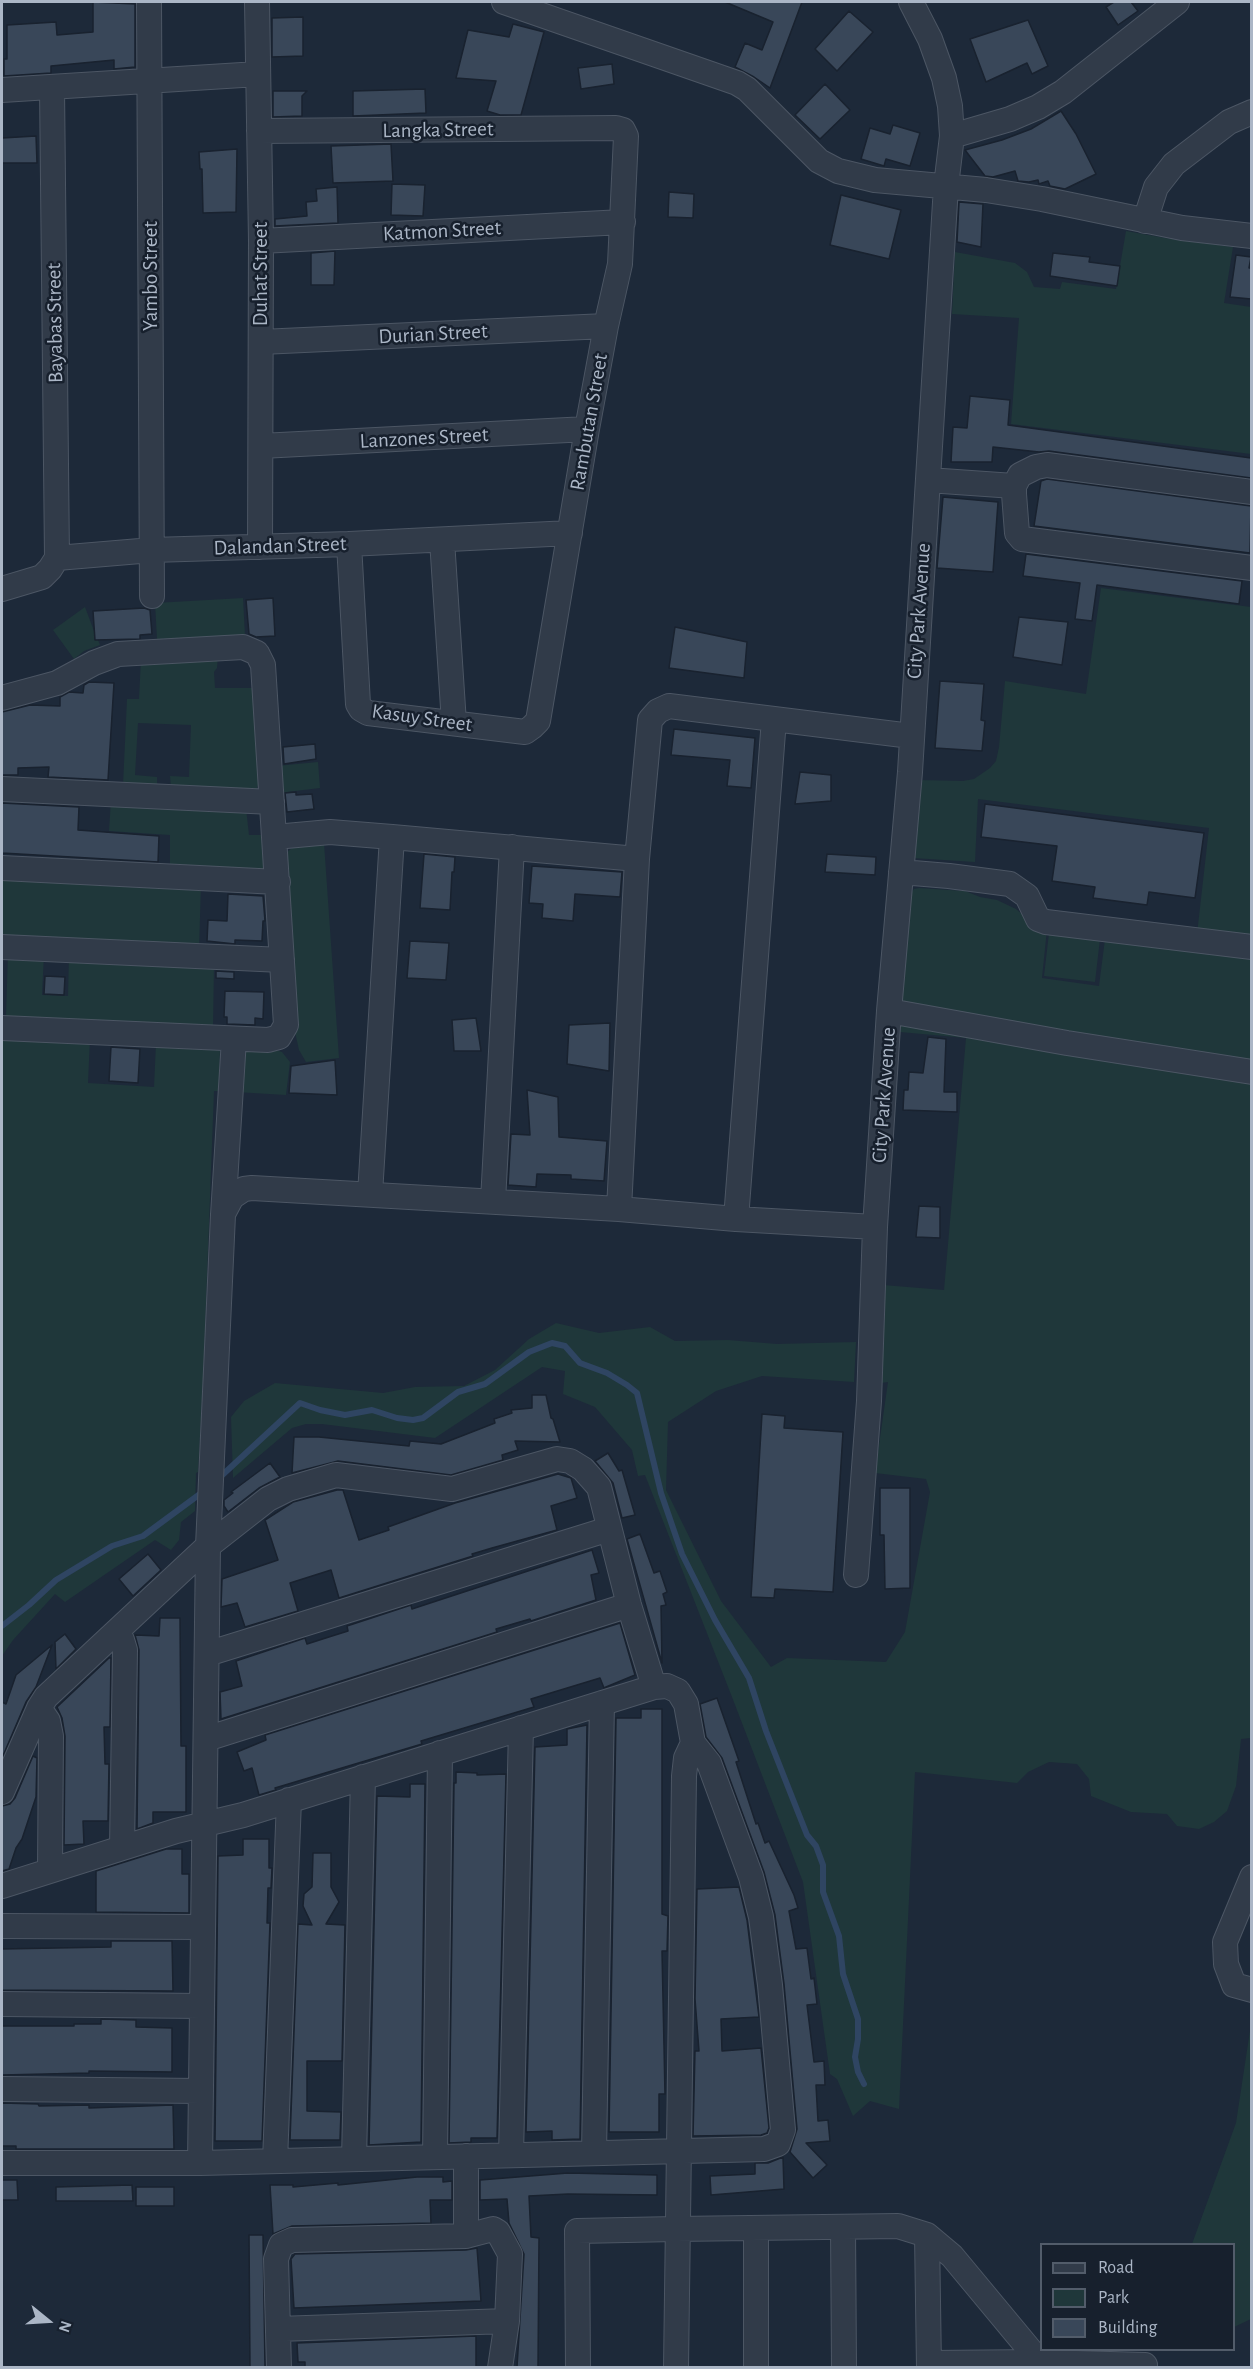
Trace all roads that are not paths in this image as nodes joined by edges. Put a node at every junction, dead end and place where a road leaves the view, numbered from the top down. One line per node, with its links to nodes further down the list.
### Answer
1 (149, 2): 7 (street, Yambo Street)
2 (257, 2): 6 (street, Duhat Street)
3 (504, 2): 14 (street)
4 (1177, 2): 13 (street)
5 (917, 4): 13 (street, City Park Avenue)
6 (258, 74): 7 (street); 12 (street, Duhat Street)
7 (150, 81): 8 (street); 30 (street, Yambo Street)
8 (52, 88): 9 (street); 31 (street, Bayabas Street)
9 (2, 90)
10 (1251, 112): 15 (street)
11 (616, 128): 12 (street, Langka Street); 16 (street, Rambutan Street)
12 (259, 131): 18 (street, Duhat Street)
13 (952, 136): 14 (street, City Park Avenue)
14 (946, 186): 15 (street); 23 (street, City Park Avenue)
15 (1145, 221): 17 (street)
16 (623, 222): 18 (street, Katmon Street); 19 (street, Rambutan Street)
17 (1251, 236)
18 (261, 241): 20 (street, Duhat Street)
19 (606, 326): 20 (street, Durian Street); 21 (street, Rambutan Street)
20 (261, 342): 22 (street, Duhat Street)
21 (587, 429): 22 (street, Lanzones Street); 26 (street, Rambutan Street)
22 (261, 446): 29 (street, Duhat Street)
23 (928, 480): 24 (street); 39 (street, City Park Avenue)
24 (1014, 486): 25 (street); 32 (street)
25 (1251, 492)
26 (570, 533): 27 (street, Dalandan Street); 37 (street, Rambutan Street)
27 (442, 540): 28 (street, Dalandan Street); 38 (street)
28 (349, 544): 29 (street, Dalandan Street); 38 (street, Kasuy Street)
29 (260, 547): 30 (street, Dalandan Street)
30 (152, 550): 31 (street, Dalandan Street); 34 (street, Yambo Street)
31 (57, 558): 33 (street)
32 (1251, 568)
33 (2, 589)
34 (152, 596)
35 (2, 698): 41 (street)
36 (774, 719): 39 (street); 45 (street); 60 (street)
37 (538, 721): 38 (street, Kasuy Street)
38 (454, 723)
39 (911, 736): 47 (street, City Park Avenue)
40 (2, 789): 41 (street)
41 (272, 802): 42 (street)
42 (275, 837): 43 (street); 48 (street)
43 (392, 837): 44 (street); 56 (street)
44 (512, 847): 45 (street); 57 (street)
45 (637, 859): 58 (street)
46 (2, 868): 48 (street)
47 (901, 872): 50 (street); 52 (street, City Park Avenue)
48 (278, 882): 51 (street)
49 (2, 947): 51 (street)
50 (1251, 947)
51 (282, 960): 54 (street)
52 (890, 1011): 55 (street); 61 (street, City Park Avenue)
53 (2, 1028): 54 (street)
54 (234, 1039): 59 (street)
55 (1251, 1072)
56 (370, 1194): 57 (street); 59 (street)
57 (494, 1201): 58 (street)
58 (619, 1209): 60 (street)
59 (223, 1215): 63 (street)
60 (736, 1219): 61 (street)
61 (875, 1227): 64 (street, City Park Avenue)
62 (609, 1529): 63 (street); 65 (street); 67 (street)
63 (208, 1546): 66 (street); 67 (street)
64 (856, 1575)
65 (629, 1605): 68 (street); 72 (street)
66 (116, 1632): 70 (street); 79 (street)
67 (207, 1654): 72 (street)
68 (654, 1687): 69 (street); 73 (street)
69 (602, 1703): 71 (street); 91 (street)
70 (39, 1708): 76 (street); 80 (street)
71 (521, 1728): 74 (street); 93 (street)
72 (206, 1739): 78 (street)
73 (693, 1743): 90 (street); 90 (street)
74 (440, 1754): 75 (street); 94 (street)
75 (363, 1777): 77 (street); 95 (street)
76 (2, 1792)
77 (289, 1800): 78 (street); 96 (street)
78 (204, 1824): 79 (street); 84 (street)
79 (122, 1848): 80 (street)
80 (50, 1870): 82 (street)
81 (1251, 1877): 85 (street)
82 (2, 1886)
83 (2, 1926): 84 (street)
84 (203, 1927): 87 (street)
85 (1251, 1990)
86 (2, 2004): 87 (street)
87 (202, 2006): 89 (street)
88 (2, 2089): 89 (street)
89 (201, 2091): 98 (street)
90 (679, 2151): 91 (street); 101 (street)
91 (594, 2153): 93 (street)
92 (466, 2156): 93 (street); 94 (street); 103 (street)
93 (511, 2156)
94 (435, 2157): 95 (street)
95 (354, 2159): 96 (street)
96 (275, 2161): 98 (street)
97 (2, 2163): 98 (street)
98 (200, 2163)
99 (843, 2227): 100 (street); 102 (street); 113 (street)
100 (756, 2228): 101 (street); 112 (street)
101 (676, 2229): 110 (street); 111 (street)
102 (927, 2235): 106 (street); 107 (street)
103 (466, 2236): 104 (street); 105 (street)
104 (507, 2321): 105 (street); 109 (street)
105 (278, 2329): 108 (street)
106 (1040, 2362): 107 (street); 114 (street)
107 (929, 2365)
108 (279, 2367)
109 (501, 2367)
110 (578, 2367)
111 (676, 2367)
112 (756, 2367)
113 (844, 2367)
114 (1145, 2367)

